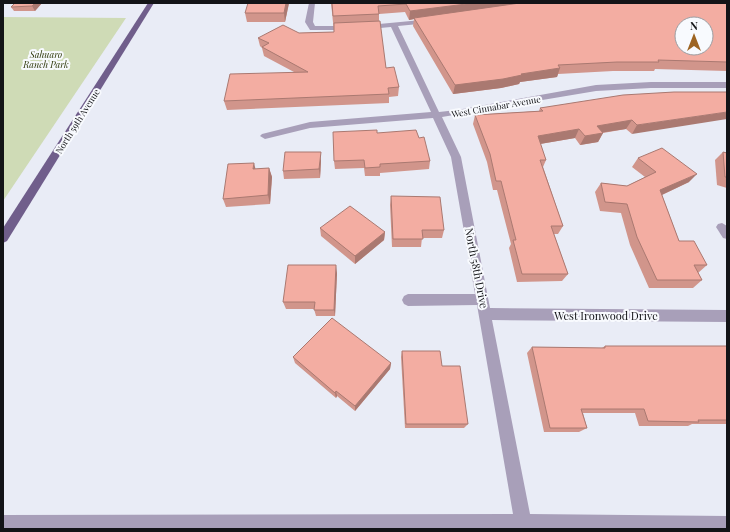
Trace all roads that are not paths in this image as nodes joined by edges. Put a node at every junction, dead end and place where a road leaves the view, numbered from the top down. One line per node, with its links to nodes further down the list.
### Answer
1 (151, 3): 8 (main road, North 59th Avenue)
2 (312, 3): 4 (street)
3 (434, 20): 4 (street)
4 (394, 25): 6 (street, North 58th Drive)
5 (727, 85): 6 (street, West Cinnabar Avenue)
6 (438, 115): 7 (street, West Cinnabar Avenue); 9 (street, North 58th Drive)
7 (265, 136)
8 (3, 238)
9 (483, 299): 10 (street); 11 (street, North 58th Drive)
10 (408, 300)
11 (486, 314): 12 (street, West Ironwood Drive); 13 (street, North 58th Drive)
12 (727, 316)
13 (523, 522): 14 (street); 15 (street)
14 (3, 524)
15 (727, 525)

